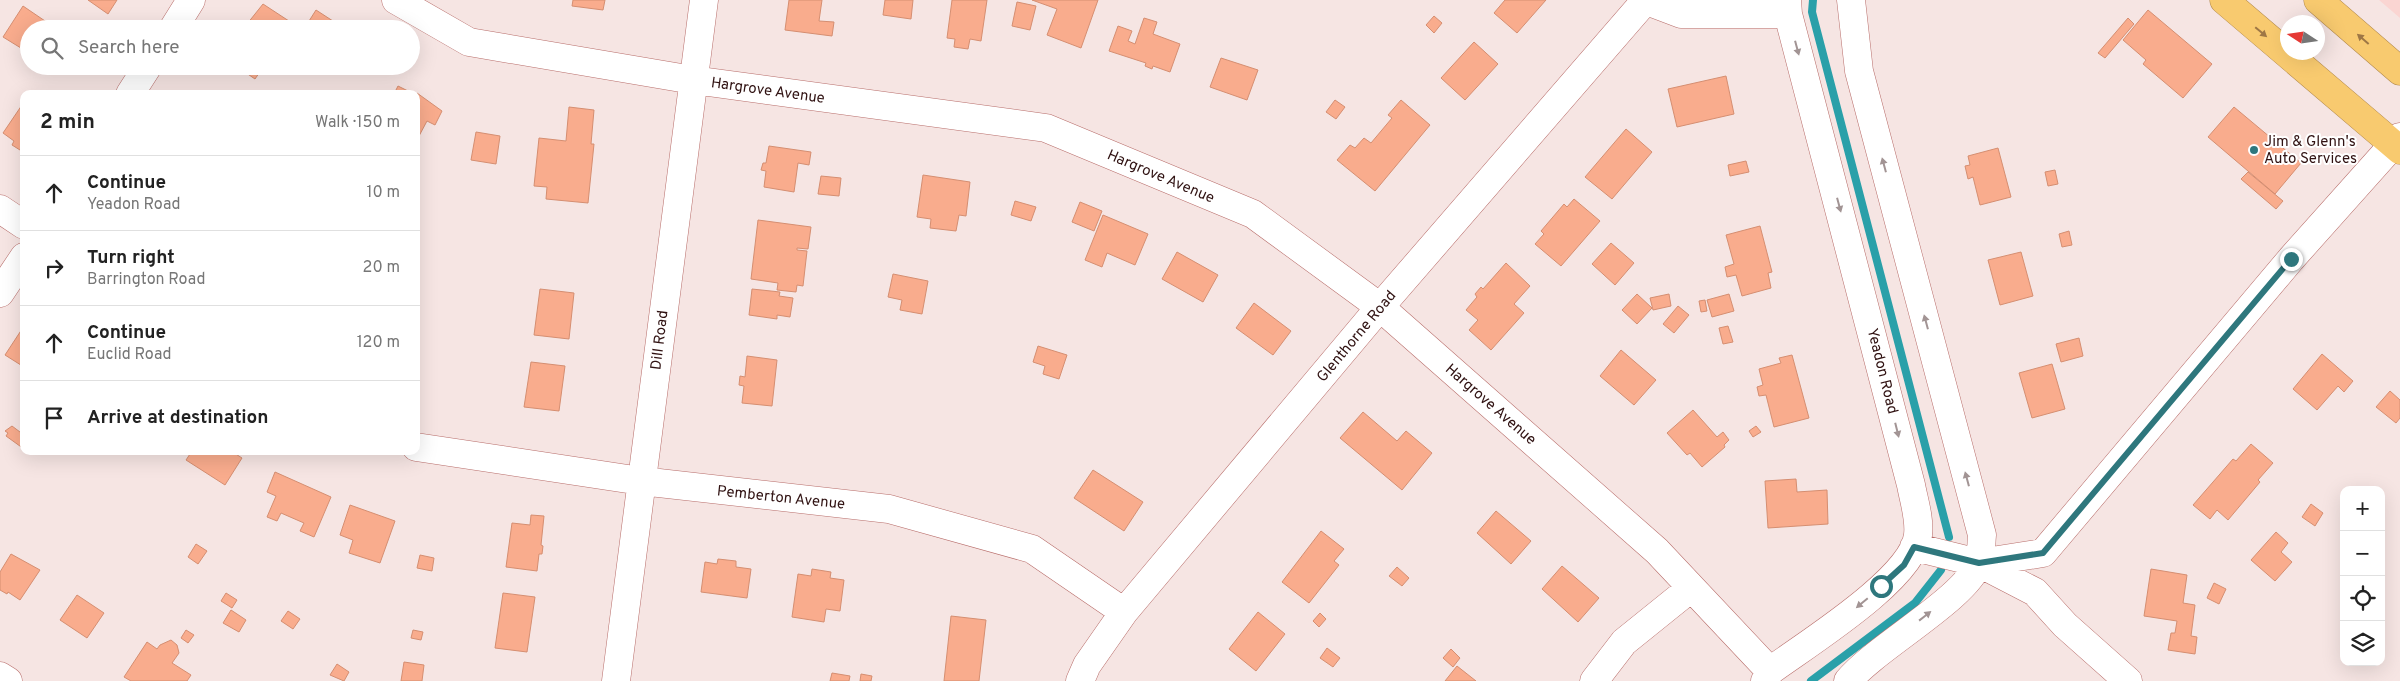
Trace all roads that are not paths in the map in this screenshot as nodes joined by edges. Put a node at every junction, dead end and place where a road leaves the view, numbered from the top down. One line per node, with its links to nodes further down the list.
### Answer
1 (191, 0): 9 (street)
2 (396, 0): 12 (street, Hargrove Avenue)
3 (704, 0): 12 (street, Dill Road)
4 (1852, 0): 23 (street, one-way to 4)
5 (2224, 0): 14 (highway, one-way to 14)
6 (2318, 0): 10 (highway, one-way to 6)
7 (1645, 1): 8 (street); 19 (street, Glenthorne Road)
8 (1788, 7): 22 (street, Yeadon Road, one-way to 22)
9 (178, 20)
10 (2400, 71)
11 (142, 75): 13 (street)
12 (693, 80): 19 (street, Hargrove Avenue); 21 (street, Dill Road)
13 (133, 90)
14 (2398, 144): 23 (street)
15 (0, 209): 16 (street)
16 (20, 222)
17 (20, 263): 18 (street)
18 (0, 293)
19 (1380, 307): 24 (street, Hargrove Avenue); 25 (street, Glenthorne Road)
20 (420, 448): 21 (street, Pemberton Avenue)
21 (641, 481): 25 (street, Pemberton Avenue); 29 (street, Dill Road)
22 (1914, 547): 23 (street); 27 (street, Yeadon Road, one-way to 27)
23 (1979, 563): 32 (street, one-way to 23); 33 (street)
24 (1691, 588): 27 (street, Hargrove Avenue); 31 (street)
25 (1124, 612): 30 (street, Glenthorne Road)
26 (0, 676): 28 (street)
27 (1767, 676)
28 (8, 681)
29 (616, 681)
30 (1080, 681)
31 (1594, 681)
32 (1848, 681)
33 (2128, 681)

